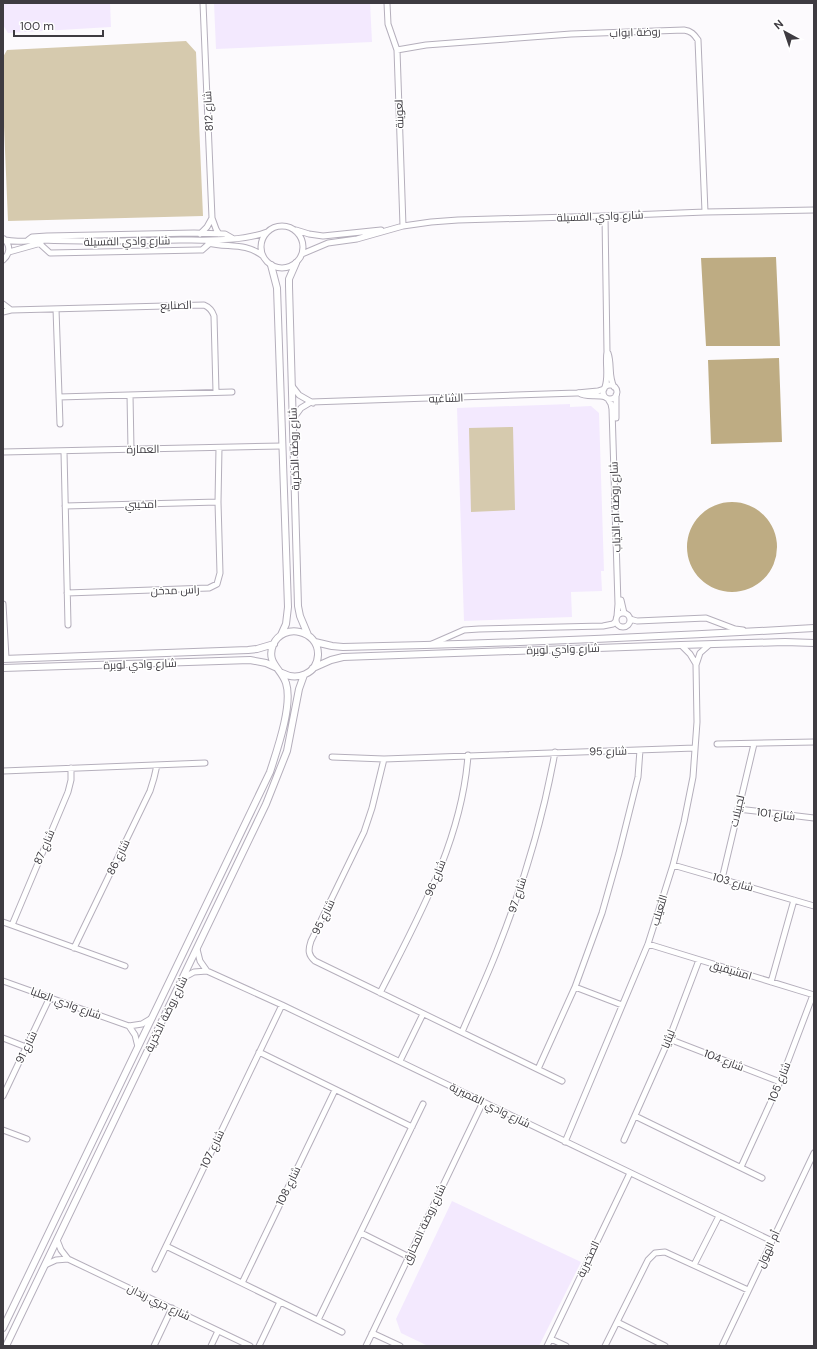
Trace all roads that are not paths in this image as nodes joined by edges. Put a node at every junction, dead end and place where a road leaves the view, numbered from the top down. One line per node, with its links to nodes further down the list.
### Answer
1 (203, 3): 7 (street, شارع 812)
2 (387, 3): 3 (street, لعوينة)
3 (397, 50): 5 (street, روضة ابواب); 8 (street, لعوينة)
4 (814, 210): 5 (street, شارع وادي الفسيلة)
5 (705, 212): 6 (street, شارع وادي الفسيلة)
6 (605, 216): 8 (street, شارع وادي الفسيلة); 31 (street)
7 (212, 218): 12 (street); 13 (street, شارع 812)
8 (402, 226): 10 (street, شارع وادي الفسيلة)
9 (295, 230): 10 (street, شارع وادي الفسيلة); 11 (street); 22 (street)
10 (386, 230): 22 (street, شارع وادي الفسيلة)
11 (267, 232): 15 (street, شارع وادي الفسيلة); 23 (street)
12 (200, 234): 13 (street); 18 (street)
13 (219, 234): 15 (street)
14 (4, 239): 18 (street, شارع وادي الفسيلة); 21 (street)
15 (233, 239): 16 (street, شارع وادي الفسيلة)
16 (199, 240): 17 (street, شارع وادي الفسيلة); 19 (street, شارع وادي الفسيلة)
17 (56, 241): 18 (street, شارع وادي الفسيلة); 20 (street, شارع وادي الفسيلة)
18 (24, 242)
19 (210, 243): 20 (street); 23 (street, شارع وادي الفسيلة)
20 (39, 244): 21 (street, شارع وادي الفسيلة)
21 (9, 252): 24 (street)
22 (302, 254): 25 (street)
23 (263, 256): 26 (street)
24 (3, 260)
25 (296, 263): 26 (street); 32 (street, شارع روضة الذخرية)
26 (271, 265): 45 (street, شارع روضة الذخرية)
27 (3, 304): 29 (street)
28 (56, 309): 29 (street, الصنايع); 35 (street, الصنايع); 40 (street)
29 (11, 310): 30 (street, الصنايع)
30 (3, 312)
31 (607, 352): 33 (street); 34 (street)
32 (291, 385): 42 (street); 43 (street, شارع روضة الذخرية)
33 (614, 387): 34 (street); 39 (street)
34 (605, 388): 37 (street, الشاغيه); 41 (street)
35 (216, 392): 36 (street); 38 (street)
36 (232, 392)
37 (579, 392): 41 (street, الشاغيه); 42 (street, الشاغيه)
38 (130, 395): 40 (street); 47 (street)
39 (616, 395): 41 (street); 54 (street, شارع روضة ام الذياب)
40 (59, 397): 44 (street)
41 (607, 398): 55 (street, شارع روضة ام الذياب)
42 (312, 402): 43 (street)
43 (293, 420): 60 (street, شارع روضة الذخرية)
44 (60, 424)
45 (282, 446): 46 (street, العمارة); 61 (street, شارع روضة الذخرية)
46 (218, 448): 47 (street, العمارة); 50 (street, راس مدخن)
47 (131, 449): 49 (street, العمارة)
48 (3, 452): 49 (street, العمارة)
49 (64, 452): 51 (street)
50 (218, 502): 51 (street, امخيبي); 52 (street, راس مدخن)
51 (65, 506): 52 (street)
52 (67, 593): 57 (street)
53 (3, 604): 66 (street)
54 (624, 613): 55 (street); 56 (street)
55 (616, 618): 56 (street); 68 (street)
56 (630, 619): 59 (street)
57 (68, 625)
58 (814, 628): 59 (street, شارع وادي لوبرة)
59 (788, 630): 68 (street, شارع وادي لوبرة)
60 (308, 635): 61 (street); 63 (street)
61 (281, 636): 67 (street)
62 (814, 640): 64 (street)
63 (315, 642): 68 (street, شارع وادي لوبرة); 75 (street)
64 (785, 642): 65 (street, شارع وادي لوبرة); 70 (street, شارع وادي لوبرة)
65 (814, 643)
66 (4, 644): 71 (street)
67 (274, 644): 71 (street, شارع وادي لوبرة); 73 (street)
68 (430, 645)
69 (681, 645): 70 (street, شارع وادي لوبرة); 72 (street); 75 (street, شارع وادي لوبرة)
70 (709, 645): 72 (street)
71 (4, 658)
72 (696, 665): 81 (street, الثعيلب)
73 (275, 667): 74 (street, شارع وادي لوبرة); 76 (street)
74 (3, 668)
75 (313, 668): 77 (street)
76 (282, 673): 77 (street); 115 (street, شارع روضة الذخرية)
77 (304, 675): 101 (street, شارع روضة الذخرية)
78 (814, 742): 80 (street)
79 (718, 744): 80 (street)
80 (754, 744): 91 (street, لجبيلات)
81 (695, 748): 82 (street, شارع 95); 93 (street, الثعيلب)
82 (640, 750): 83 (street, شارع 95); 108 (street, شارع 95)
83 (554, 752): 84 (street, شارع 95); 117 (street, شارع 97)
84 (468, 755): 86 (street, شارع 95); 109 (street, شارع 96)
85 (332, 757): 86 (street, شارع 95)
86 (384, 759): 109 (street, شارع 95)
87 (205, 763): 88 (street)
88 (156, 765): 89 (street); 100 (street, شارع 86)
89 (71, 768): 90 (street); 98 (street, شارع 87)
90 (3, 771)
91 (738, 809): 92 (street, شارع 101); 94 (street, لجبيلات)
92 (814, 818)
93 (673, 865): 94 (street, شارع 103); 99 (street, الثعيلب)
94 (722, 879): 95 (street, شارع 103)
95 (794, 900): 96 (street, شارع 103); 107 (street)
96 (814, 906)
97 (3, 922): 98 (street)
98 (12, 925): 100 (street)
99 (648, 944): 102 (street, امشيقيق); 113 (street, الثعيلب)
100 (74, 948): 103 (street)
101 (197, 949): 104 (street); 105 (street, شارع روضة الذخرية)
102 (699, 960): 107 (street, امشيقيق); 119 (street, ليثايا)
103 (125, 966)
104 (207, 971): 105 (street); 112 (street, شارع وادي القميرية)
105 (183, 978): 143 (street, شارع روضة الذخرية)
106 (3, 981): 111 (street, شارع وادي العلبا)
107 (771, 982): 110 (street, امشيقيق)
108 (575, 987): 113 (street); 124 (street, شارع 95)
109 (380, 993): 114 (street, شارع 95)
110 (813, 995): 126 (street, شارع 105)
111 (50, 998): 116 (street, شارع وادي العلبا); 121 (street, شارع 91)
112 (282, 1005): 122 (street, شارع 107); 123 (street, شارع وادي القميرية)
113 (622, 1005): 136 (street, الثعيلب)
114 (423, 1014): 117 (street, شارع 95); 123 (street)
115 (153, 1018): 116 (street); 120 (street, شارع روضة الذخرية)
116 (129, 1026): 120 (street)
117 (462, 1032): 124 (street, شارع 95)
118 (3, 1038): 121 (street)
119 (669, 1039): 126 (street, شارع 104); 131 (street, ليثايا)
120 (138, 1046): 157 (street, شارع روضة الذخرية)
121 (26, 1047): 128 (street, شارع 91)
122 (259, 1052): 127 (street); 145 (street, شارع 107)
123 (400, 1061): 129 (street, شارع وادي القميرية)
124 (538, 1069): 125 (street, شارع 95)
125 (562, 1081)
126 (780, 1082): 138 (street, شارع 105)
127 (335, 1090): 132 (street); 151 (street, شارع 108)
128 (3, 1096)
129 (482, 1102): 136 (street, شارع وادي القميرية); 146 (street, شارع روضة المحارق)
130 (423, 1104): 132 (street)
131 (635, 1116): 135 (street, ليثايا); 138 (street)
132 (412, 1127): 142 (street)
133 (3, 1130): 134 (street)
134 (27, 1139)
135 (624, 1140)
136 (565, 1142): 139 (street, شارع وادي القميرية)
137 (814, 1153): 144 (street, أم الهول)
138 (742, 1167): 140 (street)
139 (630, 1173): 141 (street, شارع وادي القميرية); 161 (street, الصخبرية)
140 (762, 1178)
141 (719, 1216): 144 (street, شارع وادي القميرية); 149 (street)
142 (361, 1233): 146 (street); 155 (street)
143 (57, 1240): 147 (street); 148 (street, شارع روضة الذخرية)
144 (772, 1241): 152 (street, أم الهول)
145 (166, 1246): 150 (street, شارع 107); 151 (street)
146 (409, 1257): 160 (street, شارع روضة المحارق)
147 (68, 1259): 148 (street); 154 (street, شارع جري ربدان)
148 (44, 1265): 162 (street, شارع روضة الذخرية)
149 (694, 1265): 152 (street); 156 (street)
150 (155, 1269)
151 (242, 1283): 153 (street)
152 (748, 1290): 173 (street, أم الهول)
153 (280, 1302): 155 (street); 166 (street)
154 (172, 1308): 158 (street, شارع جري ربدان); 163 (street)
155 (318, 1320): 159 (street)
156 (617, 1322): 171 (street); 172 (street)
157 (3, 1328)
158 (218, 1331): 164 (street); 165 (street, شارع جري ربدان)
159 (342, 1332)
160 (372, 1333): 167 (street, شارع روضة المحارق); 168 (street)
161 (551, 1339): 169 (street, الصخبرية); 170 (street)
162 (6, 1346)
163 (154, 1346)
164 (211, 1346)
165 (250, 1346)
166 (259, 1346)
167 (366, 1346)
168 (400, 1346)
169 (547, 1346)
170 (566, 1346)
171 (605, 1346)
172 (665, 1346)
173 (722, 1346)

